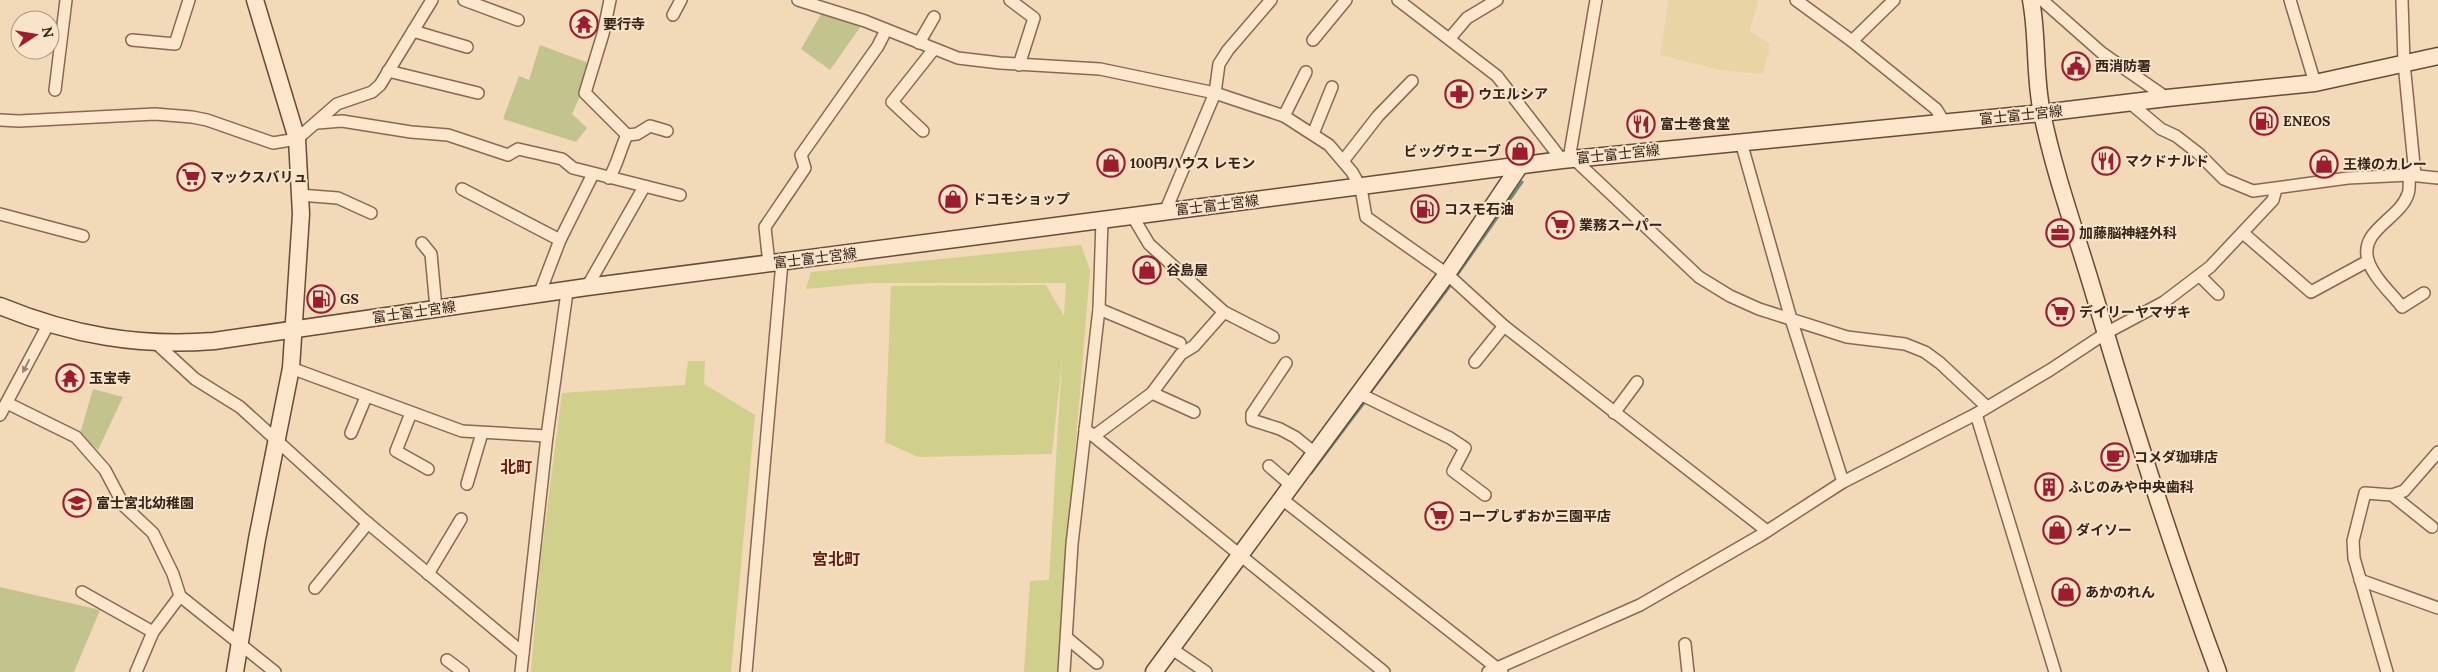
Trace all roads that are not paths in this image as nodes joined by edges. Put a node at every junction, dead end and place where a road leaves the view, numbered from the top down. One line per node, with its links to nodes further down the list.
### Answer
1 (66, 0): 41 (street)
2 (190, 0): 27 (street)
3 (255, 0): 55 (main road)
4 (432, 0): 25 (street)
5 (464, 0): 23 (street)
6 (610, 0): 54 (street)
7 (682, 0): 21 (street)
8 (798, 0): 24 (street)
9 (1010, 0): 35 (street)
10 (1271, 0): 43 (street)
11 (1346, 0): 28 (street)
12 (1398, 0): 26 (street)
13 (1497, 0): 26 (street)
14 (1596, 0): 57 (street)
15 (1796, 0): 29 (street)
16 (1894, 0): 29 (street)
17 (2031, 0): 46 (main road)
18 (2042, 0): 44 (street)
19 (2290, 0): 39 (street)
20 (2402, 0): 34 (street)
21 (673, 15)
22 (934, 16): 30 (street)
23 (518, 20)
24 (886, 30): 30 (street); 80 (street)
25 (413, 31): 31 (street); 36 (street)
26 (1450, 38): 57 (street)
27 (132, 40)
28 (1313, 40)
29 (1852, 41): 49 (street)
30 (919, 43): 32 (street)
31 (467, 46)
32 (934, 49): 35 (street); 52 (street)
33 (2438, 56): 34 (main road, 富士富士宮線)
34 (2404, 63): 39 (main road, 富士富士宮線); 61 (street)
35 (1019, 65): 43 (street)
36 (388, 71): 42 (street); 50 (street)
37 (1306, 72): 47 (street)
38 (1412, 81): 58 (street)
39 (2315, 83): 44 (main road, 富士富士宮線)
40 (1332, 87): 53 (street)
41 (55, 90)
42 (478, 93)
43 (1215, 93): 47 (street); 70 (street)
44 (2167, 98): 45 (main road, 富士富士宮線)
45 (2130, 103): 46 (main road, 富士富士宮線); 67 (street)
46 (2042, 113): 49 (main road, 富士富士宮線); 96 (main road)
47 (1284, 116): 53 (street)
48 (0, 120): 55 (street)
49 (1944, 122): 56 (main road, 富士富士宮線)
50 (317, 123): 55 (street); 60 (street)
51 (668, 131): 54 (street)
52 (923, 131)
53 (1313, 134): 58 (street)
54 (627, 135): 62 (street)
55 (297, 140): 69 (main road)
56 (1741, 142): 57 (main road, 富士富士宮線); 92 (street)
57 (1568, 159): 59 (main road, 富士富士宮線); 92 (street)
58 (1343, 161): 65 (street)
59 (1519, 167): 65 (main road, 富士富士宮線); 82 (main road)
60 (593, 174): 62 (street); 77 (street)
61 (2412, 175): 63 (street); 67 (street); 79 (street)
62 (610, 178): 64 (street)
63 (2438, 178)
64 (644, 186): 68 (street); 83 (street)
65 (1361, 188): 70 (main road, 富士富士宮線); 82 (street)
66 (462, 189): 77 (street)
67 (2276, 189): 75 (street)
68 (680, 195)
69 (300, 196): 71 (street); 95 (main road)
70 (1165, 212): 73 (main road, 富士富士宮線)
71 (371, 213)
72 (0, 214): 76 (street)
73 (1133, 216): 74 (main road, 富士富士宮線); 91 (street)
74 (1102, 221): 80 (main road, 富士富士宮線); 90 (street)
75 (2243, 233): 79 (street); 81 (street)
76 (84, 236)
77 (560, 240): 87 (street)
78 (422, 243): 89 (street)
79 (2368, 261): 85 (street)
80 (775, 263): 83 (main road, 富士富士宮線); 156 (street)
81 (2200, 276): 86 (street); 96 (street)
82 (1451, 278): 94 (street); 105 (main road)
83 (587, 287): 84 (main road, 富士富士宮線)
84 (567, 292): 87 (main road, 富士富士宮線); 117 (street)
85 (2424, 293)
86 (2218, 294)
87 (539, 295): 89 (main road, 富士富士宮線)
88 (0, 306): 93 (main road, 富士富士宮線)
89 (436, 308): 95 (main road, 富士富士宮線)
90 (1099, 309): 98 (street); 116 (street)
91 (1224, 312): 97 (street); 104 (street)
92 (1791, 319): 108 (street); 125 (street)
93 (49, 323): 99 (main road, 富士富士宮線); 107 (street, one-way to 107)
94 (1504, 326): 100 (street); 111 (street)
95 (294, 328): 99 (main road, 富士富士宮線); 102 (main road)
96 (2106, 333): 108 (street); 163 (main road)
97 (1273, 337)
98 (1180, 343)
99 (157, 344): 118 (street)
100 (1476, 362)
101 (1286, 363): 120 (street)
102 (291, 368): 106 (street); 118 (main road)
103 (1637, 382): 111 (street)
104 (1152, 394): 109 (street); 116 (street)
105 (1365, 396): 120 (main road); 128 (street)
106 (366, 397): 110 (street); 114 (street)
107 (7, 403): 113 (street); 140 (street)
108 (1987, 407): 112 (street)
109 (1194, 412)
110 (411, 413): 115 (street); 123 (street)
111 (1614, 413): 134 (street)
112 (1976, 414): 125 (street); 162 (street)
113 (0, 415)
114 (351, 433)
115 (482, 433): 117 (street); 126 (street)
116 (1090, 433): 135 (street); 143 (street)
117 (547, 436): 147 (street)
118 (277, 440): 132 (street); 144 (main road)
119 (2438, 452): 121 (street)
120 (1316, 454): 127 (main road)
121 (2429, 462): 124 (street); 129 (street)
122 (1268, 466): 127 (street)
123 (428, 469)
124 (2438, 470)
125 (1844, 482): 134 (street)
126 (467, 484)
127 (1292, 486): 130 (main road)
128 (1485, 495)
129 (2392, 495): 133 (street); 137 (street)
130 (1286, 502): 135 (main road); 150 (street)
131 (461, 519): 136 (street)
132 (368, 523): 136 (street); 138 (street)
133 (2432, 527)
134 (1767, 531): 150 (street)
135 (1245, 558): 146 (main road); 160 (street)
136 (428, 574): 147 (street)
137 (2360, 580): 141 (street); 164 (street)
138 (315, 588)
139 (82, 592): 142 (street)
140 (180, 596): 142 (street); 144 (street)
141 (2438, 608)
142 (153, 632): 151 (street)
143 (1067, 638): 149 (street); 157 (street)
144 (241, 643): 152 (main road); 153 (street)
145 (1685, 644): 161 (street)
146 (1176, 652): 158 (main road); 159 (street)
147 (523, 654): 155 (street)
148 (446, 660): 154 (street)
149 (1097, 663)
150 (1496, 671)
151 (136, 672)
152 (235, 672)
153 (275, 672)
154 (463, 672)
155 (521, 672)
156 (746, 672)
157 (1064, 672)
158 (1154, 672)
159 (1206, 672)
160 (1384, 672)
161 (1688, 672)
162 (2056, 672)
163 (2218, 672)
164 (2387, 672)

